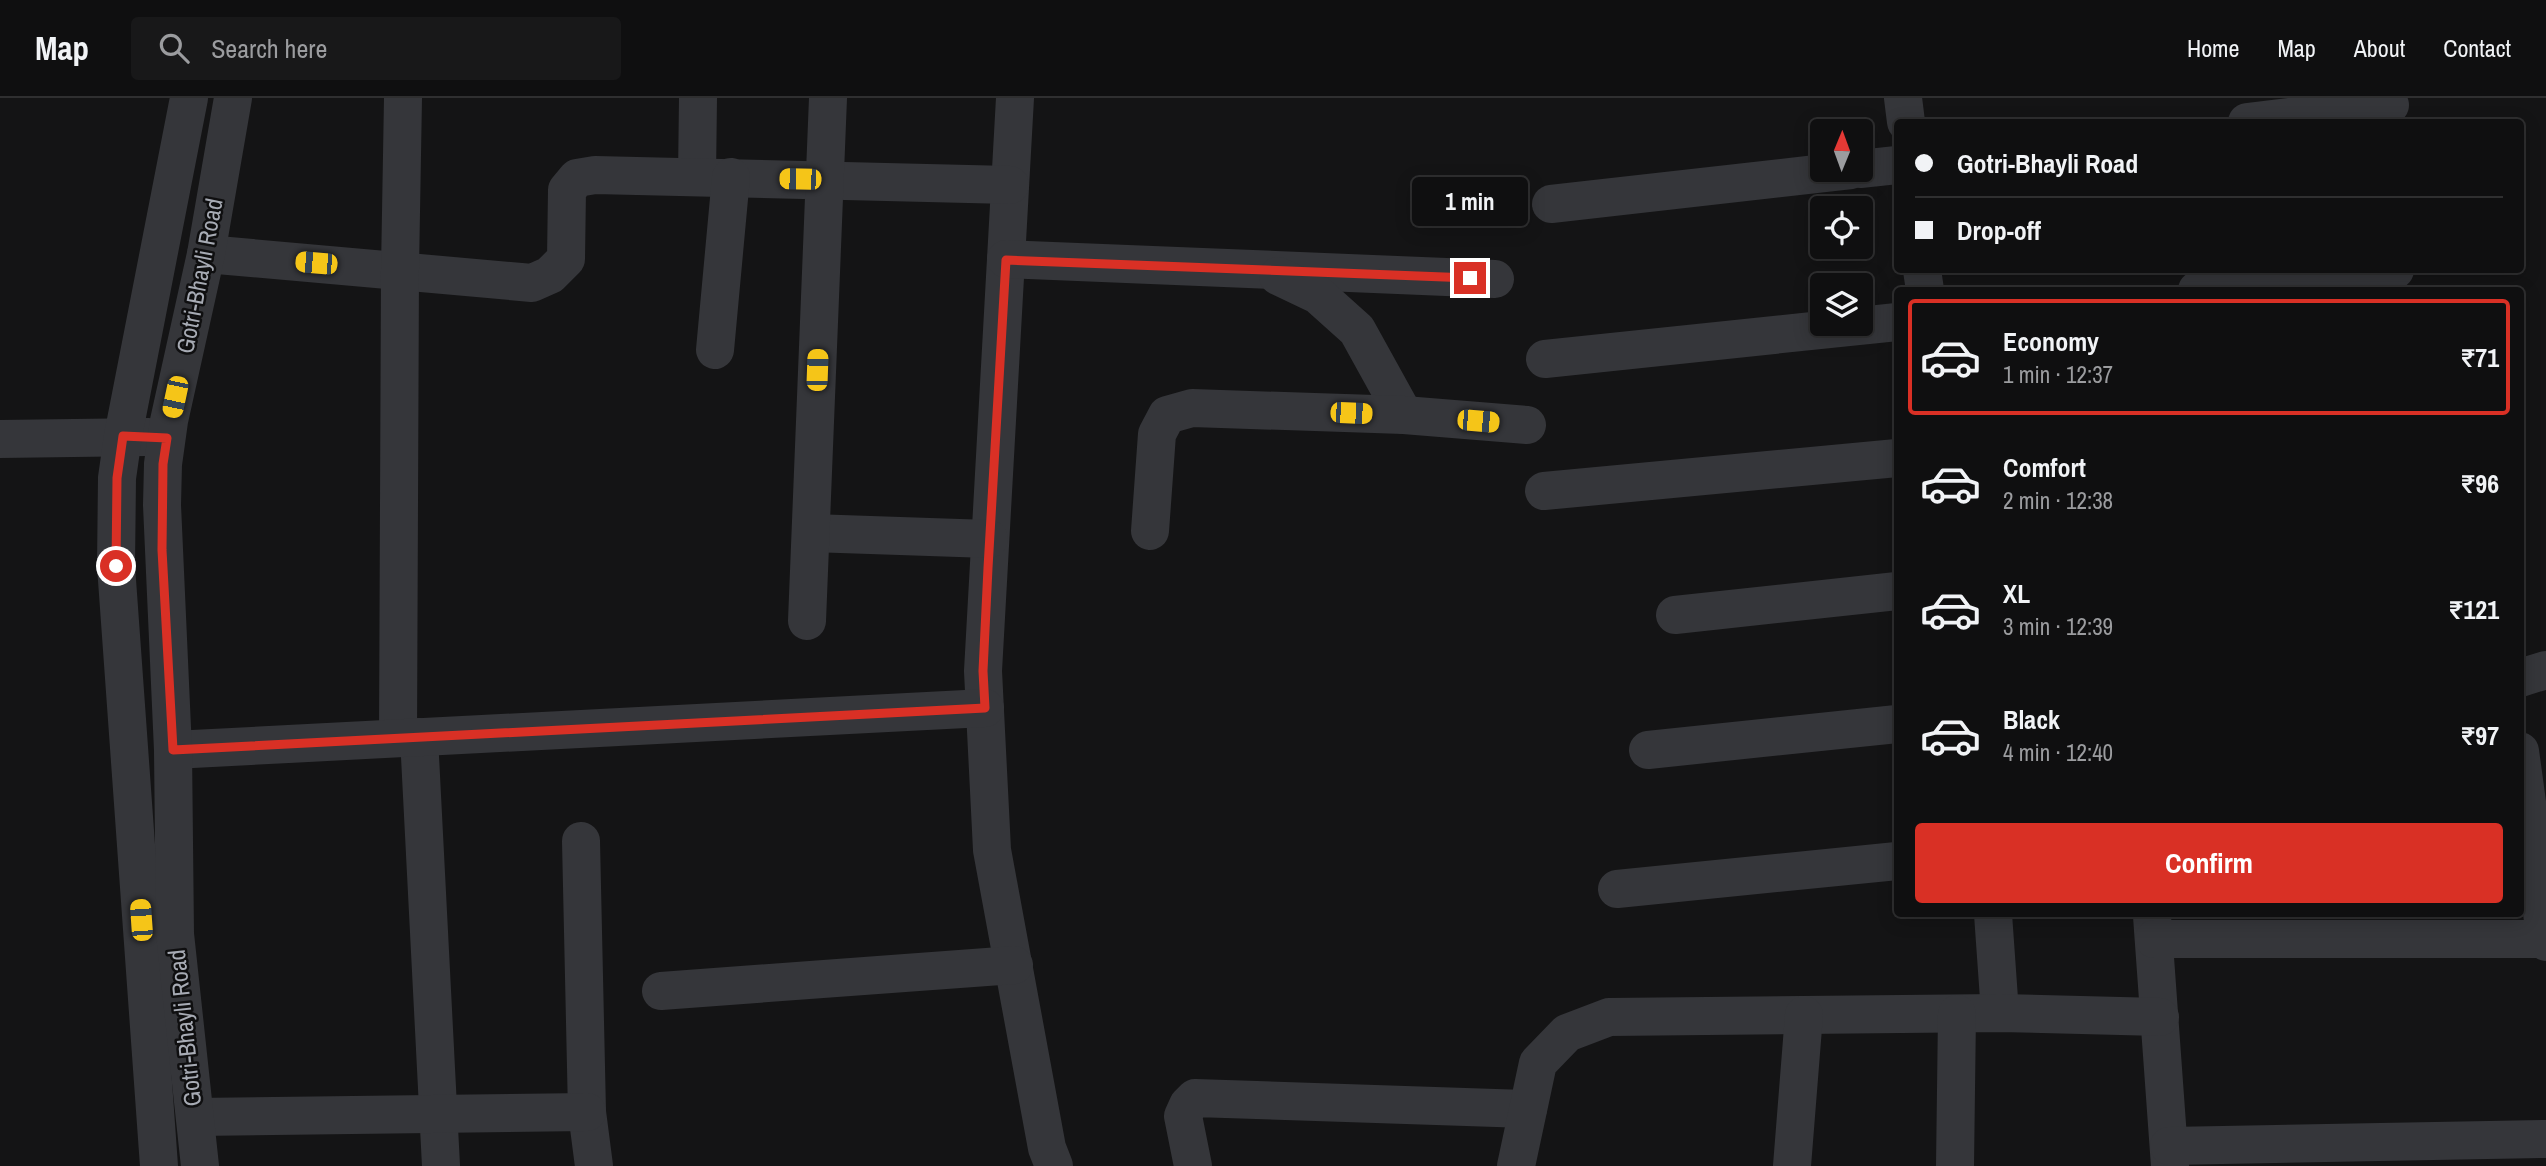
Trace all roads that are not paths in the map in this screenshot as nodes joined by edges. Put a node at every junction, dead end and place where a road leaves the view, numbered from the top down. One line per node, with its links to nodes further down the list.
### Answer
1 (189, 98): 30 (street, Gotri-Bhayli Road)
2 (233, 98): 18 (street, Gotri-Bhayli Road)
3 (403, 98): 20 (street)
4 (698, 98): 14 (street)
5 (828, 98): 15 (street)
6 (1014, 98): 16 (street)
7 (1903, 98): 9 (street)
8 (2390, 109): 10 (street)
9 (1906, 119)
10 (2280, 119)
11 (1894, 164): 12 (street)
12 (1873, 167)
13 (1810, 175): 17 (street)
14 (714, 177): 15 (street); 20 (street); 26 (street)
15 (823, 179): 16 (street); 36 (street)
16 (1010, 185): 19 (street)
17 (1550, 204)
18 (206, 254): 20 (street); 31 (street, Gotri-Bhayli Road)
19 (1006, 260): 21 (street); 37 (street)
20 (400, 270): 45 (street)
21 (1267, 270): 23 (street); 28 (street)
22 (2365, 273): 24 (street)
23 (1495, 279)
24 (2227, 287)
25 (1894, 322): 27 (street)
26 (715, 349)
27 (1545, 359)
28 (1404, 415): 29 (street); 35 (street)
29 (1527, 425)
30 (123, 436): 31 (street); 32 (street); 67 (street, Gotri-Bhayli Road)
31 (167, 438): 46 (street, Gotri-Bhayli Road)
32 (0, 439)
33 (1894, 458): 34 (street)
34 (1544, 491)
35 (1150, 531)
36 (811, 533): 37 (street); 40 (street)
37 (989, 539): 43 (street)
38 (1894, 591): 39 (street)
39 (1675, 615)
40 (807, 621)
41 (2546, 670): 42 (street)
42 (2524, 677)
43 (985, 708): 45 (street); 55 (street)
44 (1894, 724): 47 (street)
45 (408, 738): 46 (street); 63 (street)
46 (173, 750): 64 (street, Gotri-Bhayli Road)
47 (1648, 750)
48 (2524, 780): 54 (street)
49 (581, 841): 62 (street)
50 (1894, 860): 51 (street)
51 (1617, 889)
52 (1993, 917): 57 (street)
53 (2153, 926): 54 (street); 60 (street)
54 (2546, 941)
55 (1014, 965): 56 (street); 71 (street)
56 (661, 991)
57 (2000, 1013): 58 (street); 60 (street)
58 (1957, 1014): 59 (street); 75 (street)
59 (1804, 1015): 61 (street); 74 (street)
60 (2160, 1017): 66 (street)
61 (1528, 1109): 72 (street); 73 (street)
62 (587, 1112): 63 (street); 70 (street)
63 (438, 1114): 64 (street); 69 (street)
64 (195, 1117): 68 (street, Gotri-Bhayli Road)
65 (2546, 1139): 66 (street)
66 (2169, 1156)
67 (159, 1166)
68 (200, 1166)
69 (441, 1166)
70 (594, 1166)
71 (1054, 1166)
72 (1193, 1166)
73 (1516, 1166)
74 (1792, 1166)
75 (1955, 1166)

